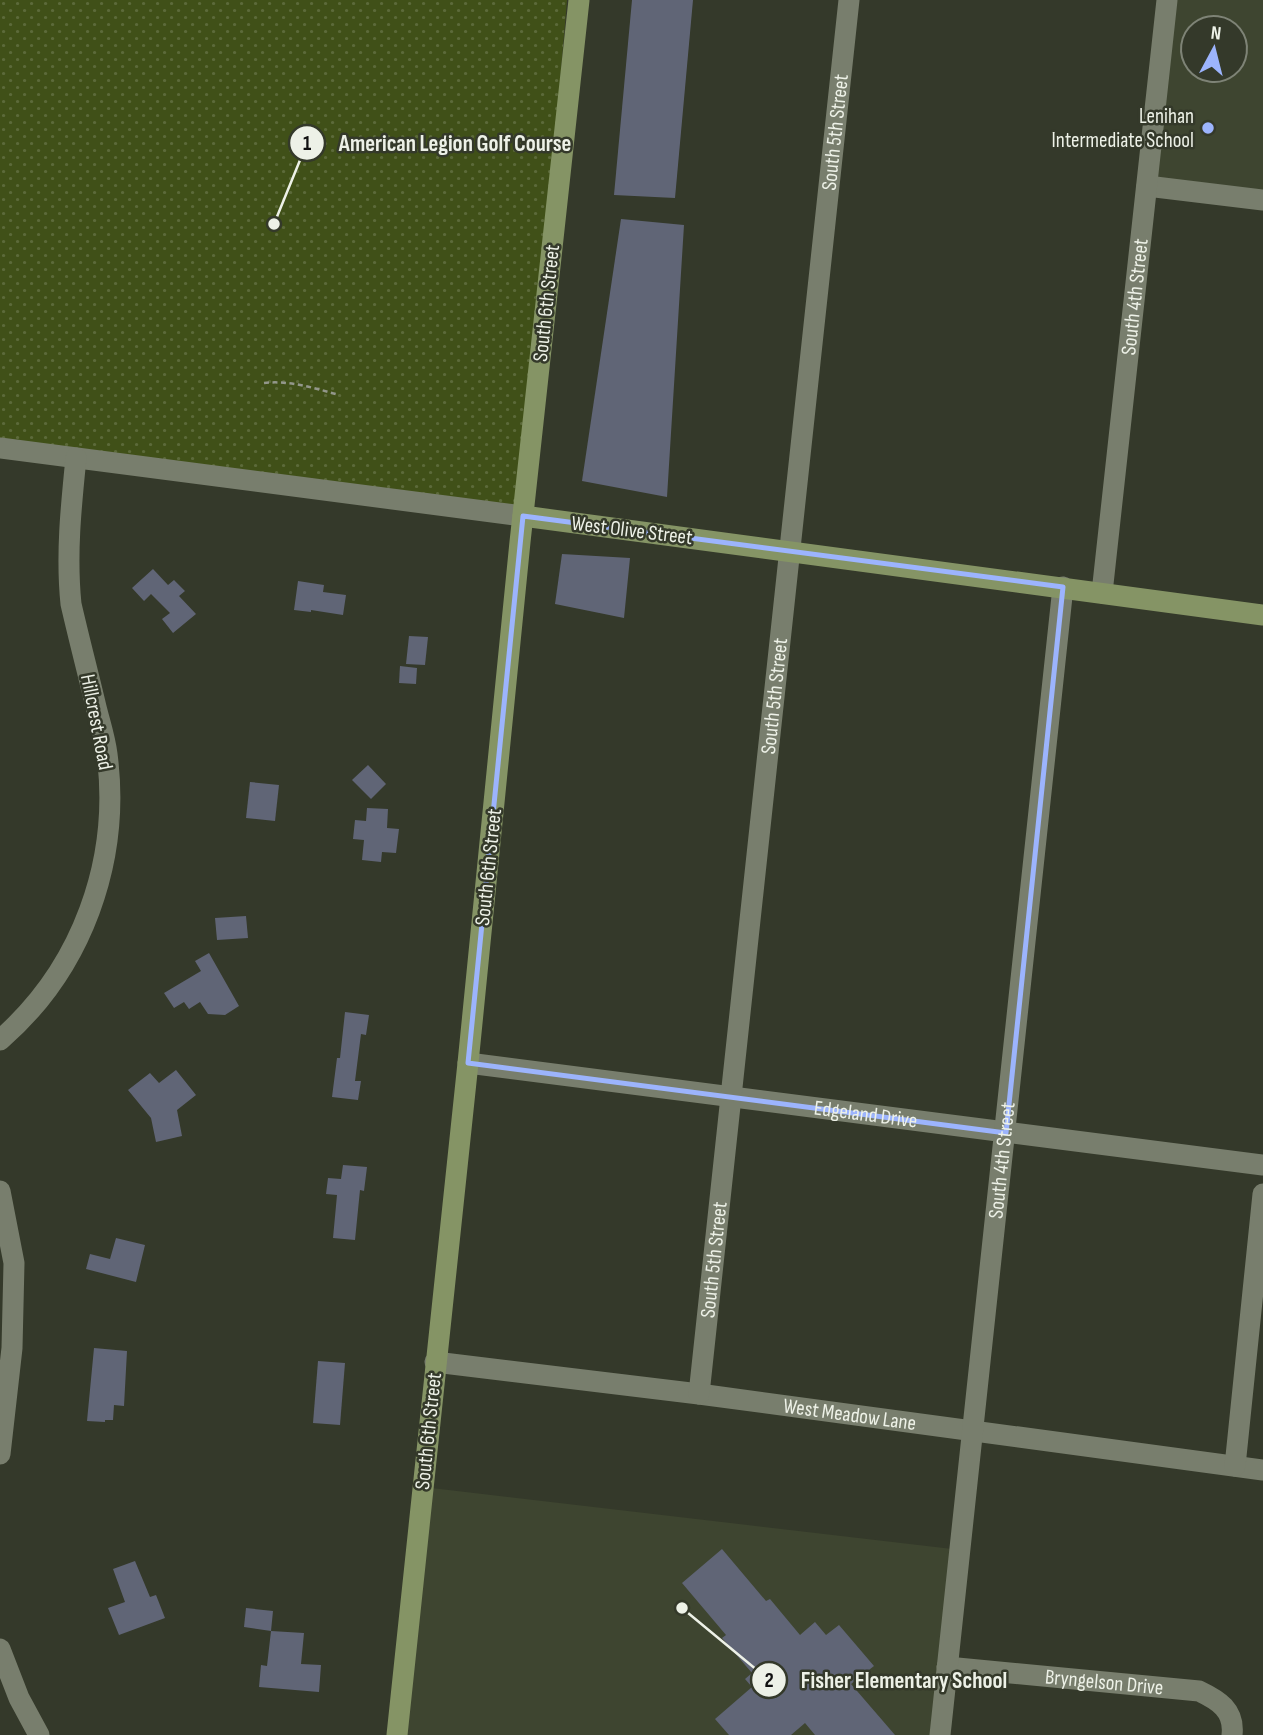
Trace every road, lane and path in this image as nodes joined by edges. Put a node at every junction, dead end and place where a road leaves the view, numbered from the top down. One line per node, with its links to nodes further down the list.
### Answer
1 (579, 0): 10 (main road, South 6th Street)
2 (849, 0): 11 (street, South 5th Street)
3 (1167, 0): 4 (street, South 4th Street)
4 (1147, 186): 5 (street); 13 (street, South 4th Street)
5 (1263, 200)
6 (264, 383): 7 (path)
7 (339, 395)
8 (0, 447): 9 (street, West Olive Street)
9 (76, 458): 10 (street, West Olive Street); 15 (street, Hillcrest Road)
10 (523, 516): 11 (main road, West Olive Street); 16 (main road, South 6th Street)
11 (790, 551): 12 (main road, West Olive Street); 17 (street, South 5th Street)
12 (1063, 587): 13 (main road, West Olive Street); 18 (street, South 4th Street)
13 (1102, 593): 14 (main road, West Olive Street)
14 (1263, 615)
15 (0, 1040)
16 (468, 1063): 17 (street, Edgeland Drive); 22 (main road, South 6th Street)
17 (732, 1096): 18 (street, Edgeland Drive); 23 (street, South 5th Street)
18 (1006, 1133): 19 (street, Edgeland Drive); 24 (street, South 4th Street)
19 (1263, 1165)
20 (0, 1191): 25 (street)
21 (1263, 1194): 26 (street)
22 (436, 1362): 23 (street, West Meadow Lane); 31 (main road, South 6th Street)
23 (699, 1394): 24 (street, West Meadow Lane)
24 (974, 1433): 26 (street, West Meadow Lane); 29 (street, South 4th Street)
25 (0, 1454)
26 (1235, 1466): 27 (street, West Meadow Lane)
27 (1263, 1470)
28 (0, 1649): 30 (street)
29 (947, 1667): 32 (street, South 4th Street); 33 (street, Bryngelson Drive)
30 (39, 1735)
31 (397, 1735)
32 (940, 1735)
33 (1233, 1735)

